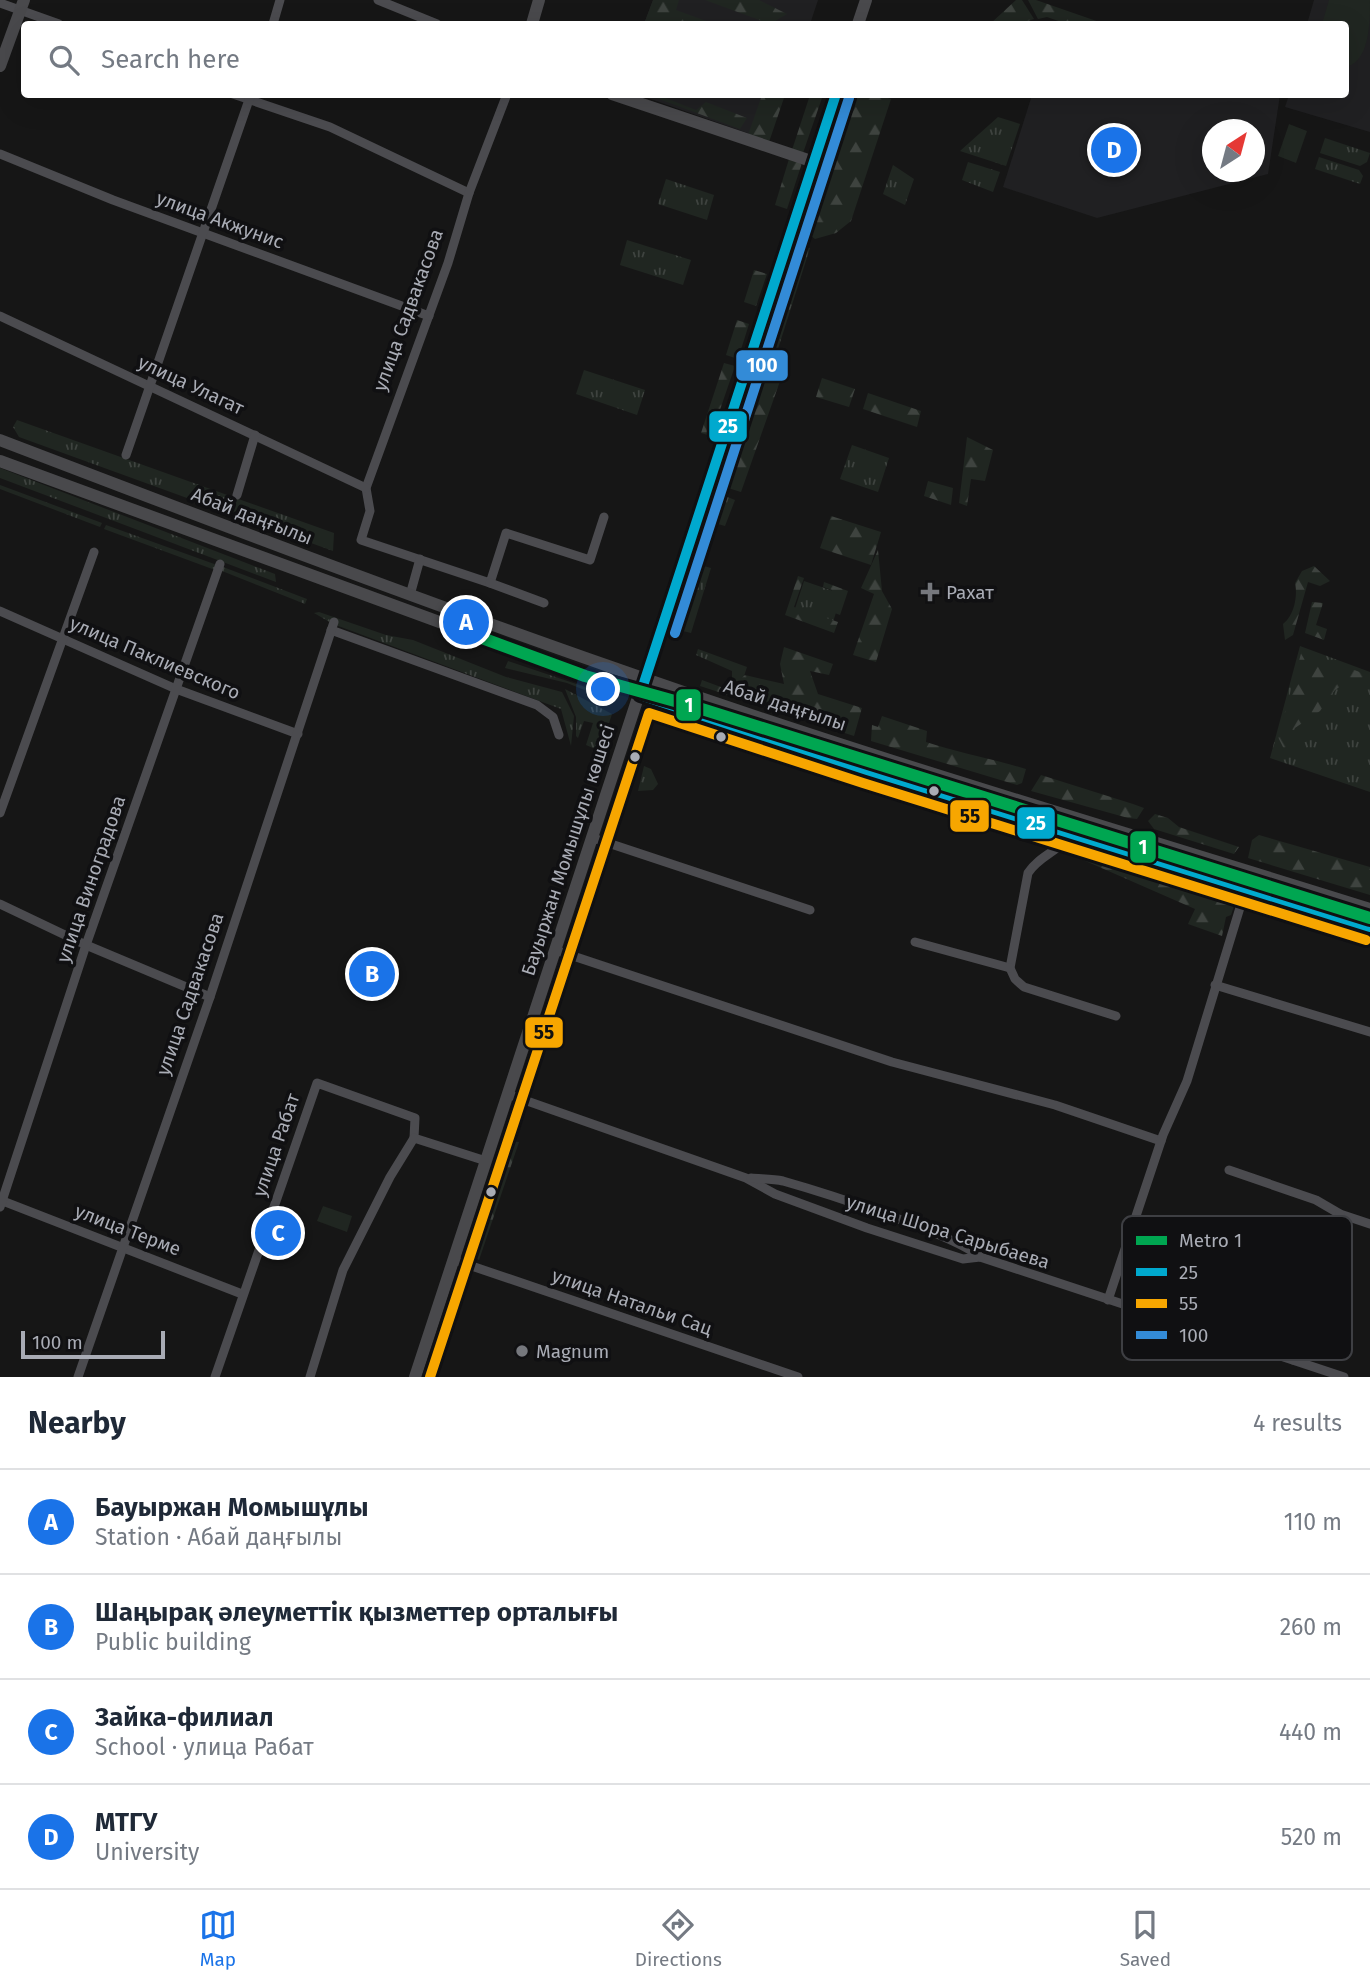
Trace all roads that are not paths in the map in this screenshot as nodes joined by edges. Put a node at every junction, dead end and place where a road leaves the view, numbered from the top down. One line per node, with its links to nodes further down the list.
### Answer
1 (281, 0): 8 (street)
2 (378, 0): 9 (street)
3 (540, 0): 10 (main road)
4 (866, 0): 11 (main road)
5 (0, 3): 6 (street)
6 (22, 5): 7 (street); 12 (main road)
7 (53, 21)
8 (274, 21)
9 (430, 21)
10 (533, 21)
11 (859, 21)
12 (0, 66)
13 (250, 98): 19 (street); 20 (street)
14 (505, 98): 19 (street, улица Садвакасова)
15 (624, 98): 18 (main road)
16 (835, 98): 18 (main road, Бауыржан Момышұлы көшесі)
17 (0, 155): 20 (street, улица Акжунис)
18 (814, 162): 39 (main road, Бауыржан Момышұлы көшесі)
19 (469, 193): 22 (street, улица Садвакасова)
20 (203, 231): 22 (street, улица Акжунис); 23 (street)
21 (0, 316): 23 (street, улица Улагат)
22 (429, 316): 28 (street, улица Садвакасова)
23 (148, 384): 24 (street, улица Улагат); 26 (street)
24 (255, 435): 28 (street, улица Улагат); 29 (street)
25 (0, 440): 35 (main road, Абай даңғылы)
26 (126, 455)
27 (0, 461): 41 (main road, Абай даңғылы)
28 (366, 488): 32 (street, улица Садвакасова)
29 (237, 495)
30 (604, 517): 34 (street)
31 (94, 552): 38 (street)
32 (420, 559): 34 (street); 35 (street)
33 (220, 564): 40 (street, улица Виноградова)
34 (490, 583): 36 (street)
35 (410, 595): 39 (main road, Абай даңғылы)
36 (544, 603)
37 (0, 611): 38 (street, улица Паклиевского)
38 (63, 639): 40 (street, улица Паклиевского); 44 (street)
39 (645, 679): 41 (main road, Бауыржан Момышұлы көшесі); 49 (main road, Абай даңғылы)
40 (176, 689): 42 (street, улица Паклиевского); 53 (street, улица Виноградова)
41 (640, 695): 45 (main road, Абай даңғылы); 46 (main road, Бауыржан Момышұлы көшесі)
42 (298, 734): 43 (street, улица Садвакасова); 57 (street, улица Садвакасова)
43 (559, 735)
44 (0, 813)
45 (1071, 835): 47 (main road, Абай даңғылы); 55 (street)
46 (593, 838): 50 (street); 54 (main road, Бауыржан Момышұлы көшесі)
47 (1246, 888): 51 (main road, Абай даңғылы); 56 (street)
48 (0, 904): 53 (street)
49 (1370, 909)
50 (810, 910)
51 (1370, 927)
52 (915, 942): 55 (street)
53 (86, 945): 57 (street); 66 (street, улица Виноградова)
54 (555, 950): 60 (main road, Бауыржан Момышұлы көшесі); 62 (street)
55 (1010, 968): 58 (street)
56 (1215, 985): 59 (street); 62 (street)
57 (210, 997): 72 (street, улица Садвакасова)
58 (1116, 1016)
59 (1370, 1032)
60 (507, 1094): 63 (main road, Бауыржан Момышұлы көшесі); 65 (street, улица Шора Сарыбаева)
61 (414, 1138): 63 (street); 76 (street, улица Рабат); 82 (street)
62 (1161, 1141): 68 (street)
63 (486, 1161): 75 (main road, Бауыржан Момышұлы көшесі)
64 (1229, 1170): 67 (street)
65 (746, 1178): 73 (street, улица Шора Сарыбаева); 73 (street)
66 (1, 1203): 72 (street, улица Терме)
67 (1340, 1214): 69 (street)
68 (1136, 1216)
69 (1346, 1216)
70 (1352, 1218): 71 (street)
71 (1370, 1224)
72 (122, 1247): 76 (street, улица Терме); 80 (street, улица Садвакасова)
73 (980, 1257): 77 (street, улица Шора Сарыбаева)
74 (1122, 1258): 77 (street)
75 (454, 1260): 83 (main road, Бауыржан Момышұлы көшесі); 84 (street, улица Натальи Сац)
76 (242, 1294): 81 (street, улица Рабат)
77 (1108, 1300): 78 (street, улица Шора Сарыбаева)
78 (1122, 1305)
79 (1293, 1360): 85 (street, улица Шора Сарыбаева)
80 (78, 1377)
81 (215, 1377)
82 (310, 1377)
83 (415, 1377)
84 (798, 1377)
85 (1345, 1377)

